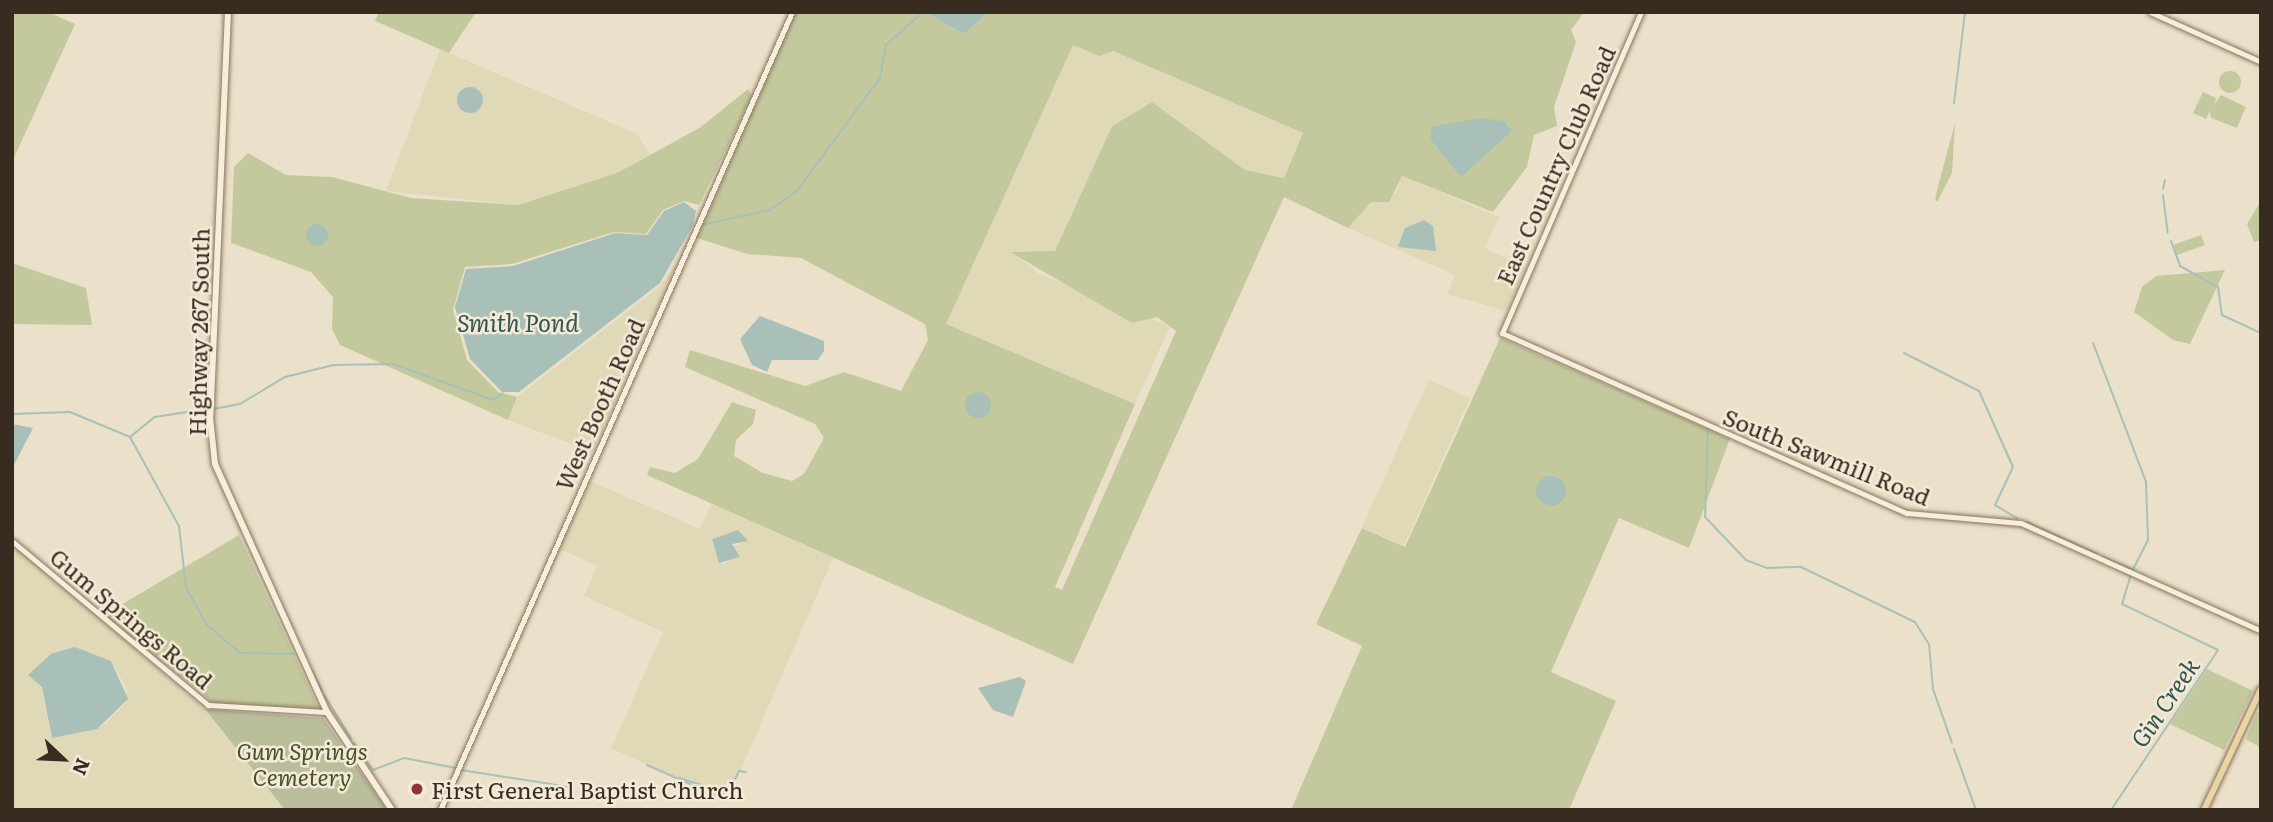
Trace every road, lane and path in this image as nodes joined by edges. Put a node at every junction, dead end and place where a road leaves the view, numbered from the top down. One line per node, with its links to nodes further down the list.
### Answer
1 (228, 12): 10 (main road, Highway 267 South)
2 (792, 12): 12 (street, West Booth Road)
3 (1641, 12): 6 (street, East Country Club Road)
4 (2150, 12): 5 (street)
5 (2261, 62)
6 (1502, 333): 8 (street, South Sawmill Road)
7 (12, 541): 10 (street, Gum Springs Road)
8 (2261, 631)
9 (2261, 689): 13 (main road)
10 (327, 712): 11 (main road)
11 (392, 810)
12 (440, 810)
13 (2204, 810)

